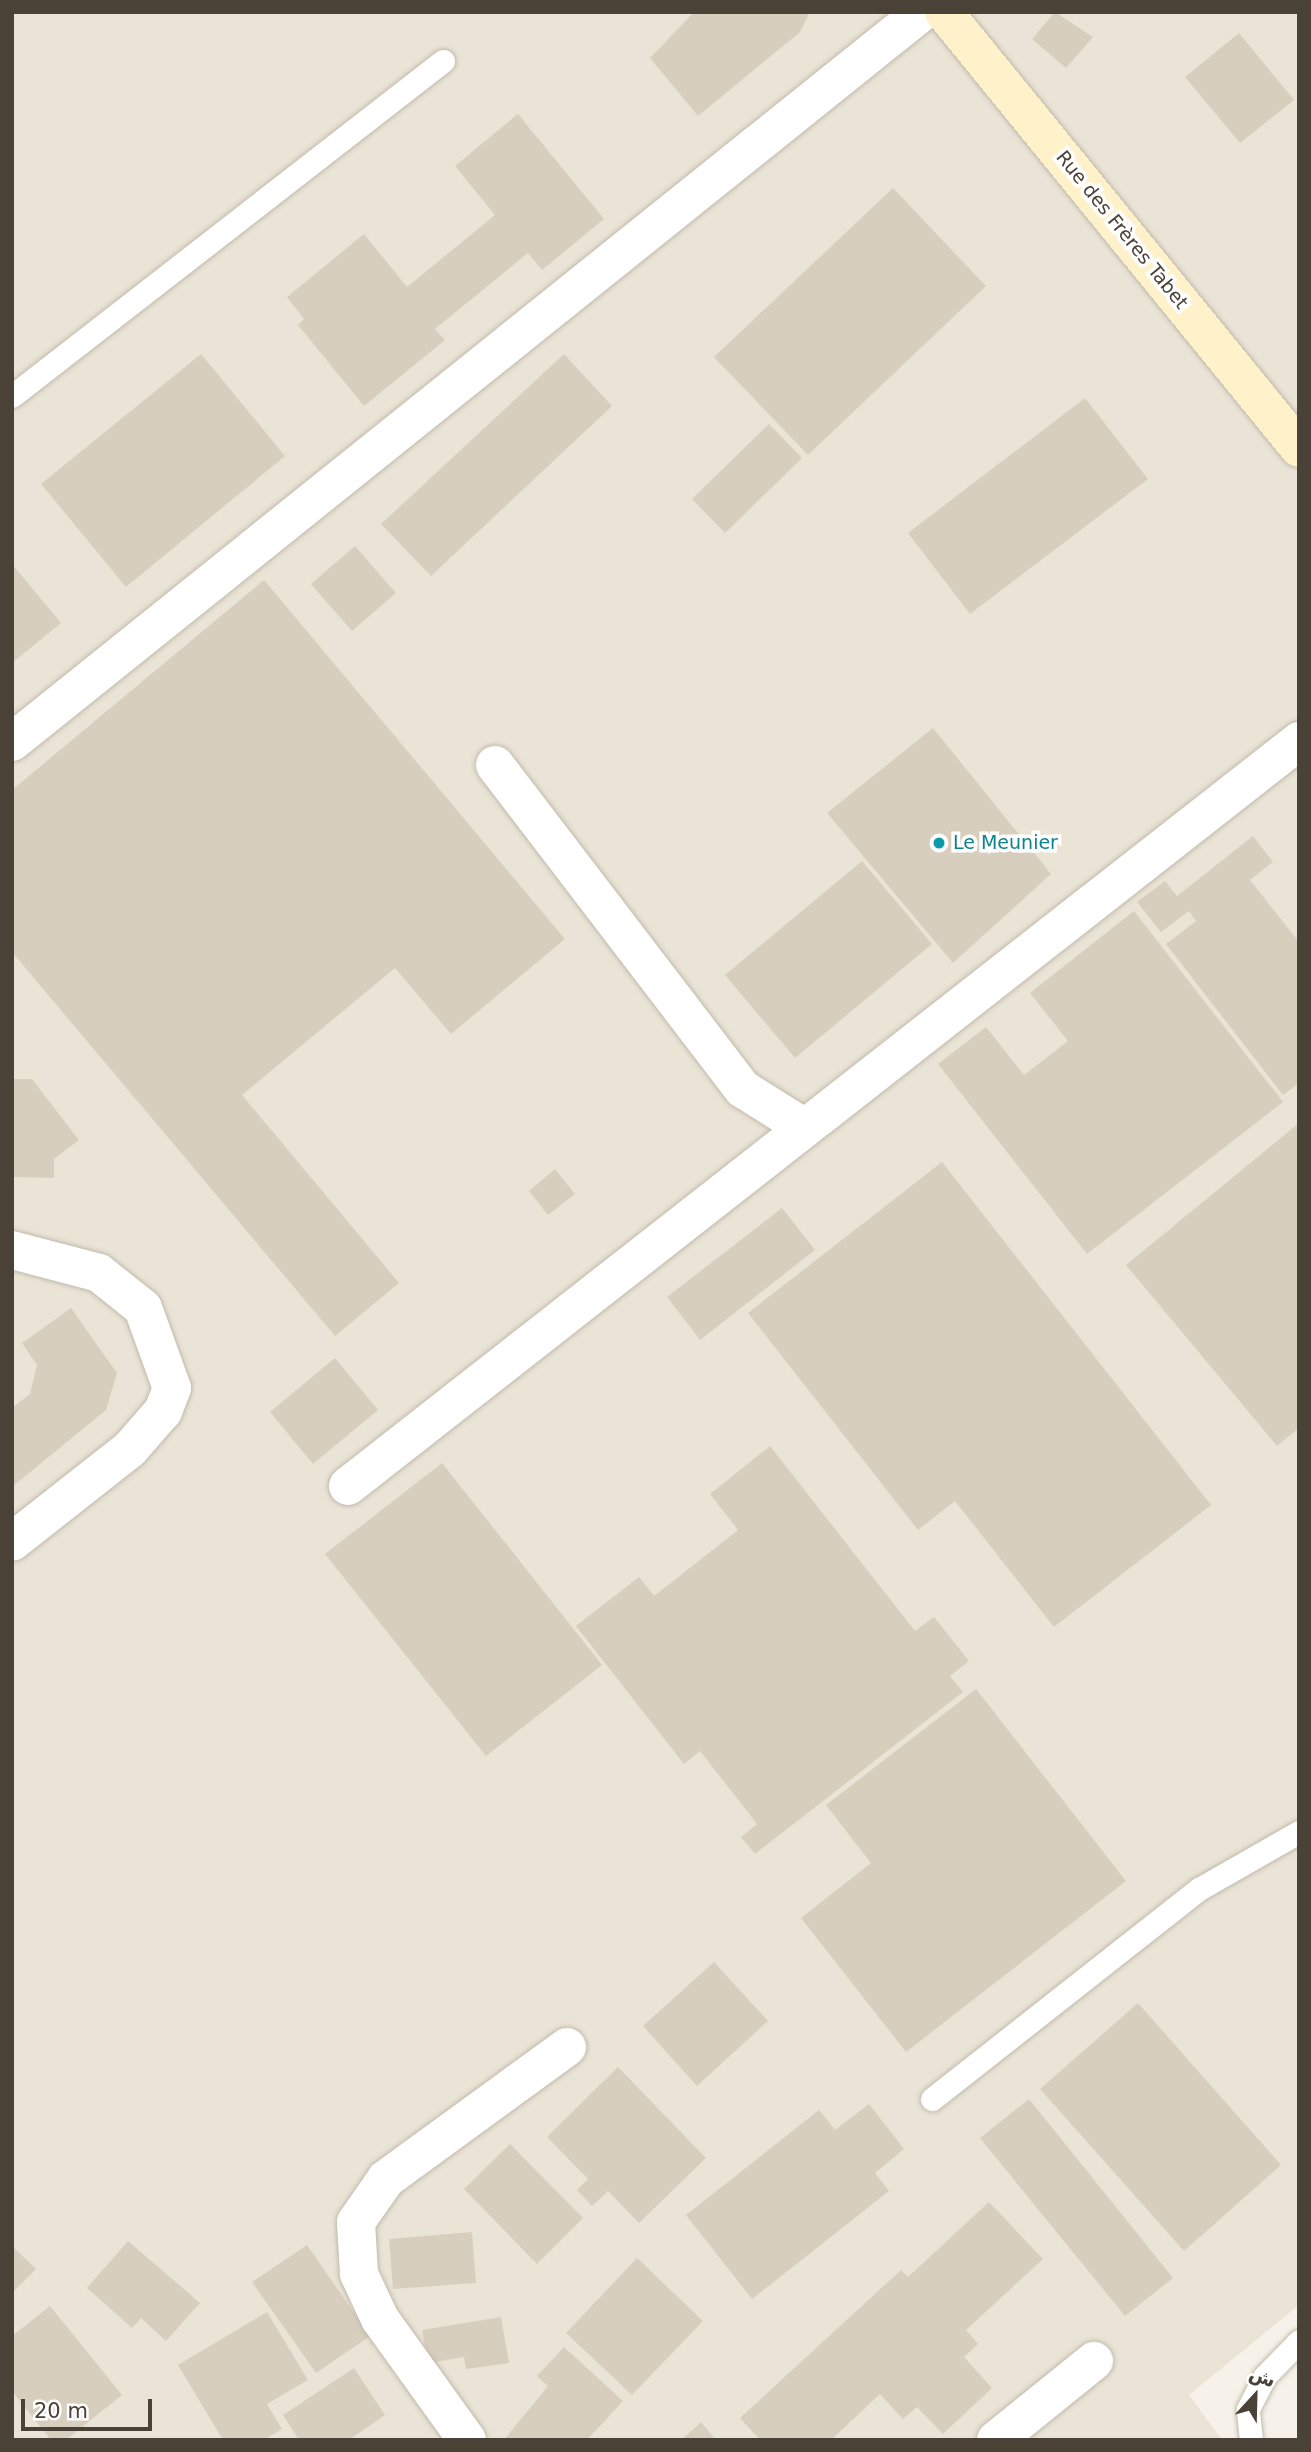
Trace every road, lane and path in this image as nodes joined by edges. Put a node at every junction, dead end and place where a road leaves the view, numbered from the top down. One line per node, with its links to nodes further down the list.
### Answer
1 (922, 12): 7 (street)
2 (944, 12): 5 (street, Rue des Frères Tabet)
3 (443, 61): 4 (lane)
4 (12, 396)
5 (1299, 448)
6 (1299, 741): 9 (street)
7 (12, 742)
8 (495, 765): 9 (street)
9 (805, 1128): 11 (street)
10 (12, 1250): 12 (street)
11 (348, 1486)
12 (12, 1542)
13 (1299, 1832): 15 (lane)
14 (568, 2047): 18 (street)
15 (932, 2099)
16 (1299, 2341): 20 (lane)
17 (1094, 2361): 19 (street)
18 (467, 2440)
19 (996, 2440)
20 (1251, 2440)

